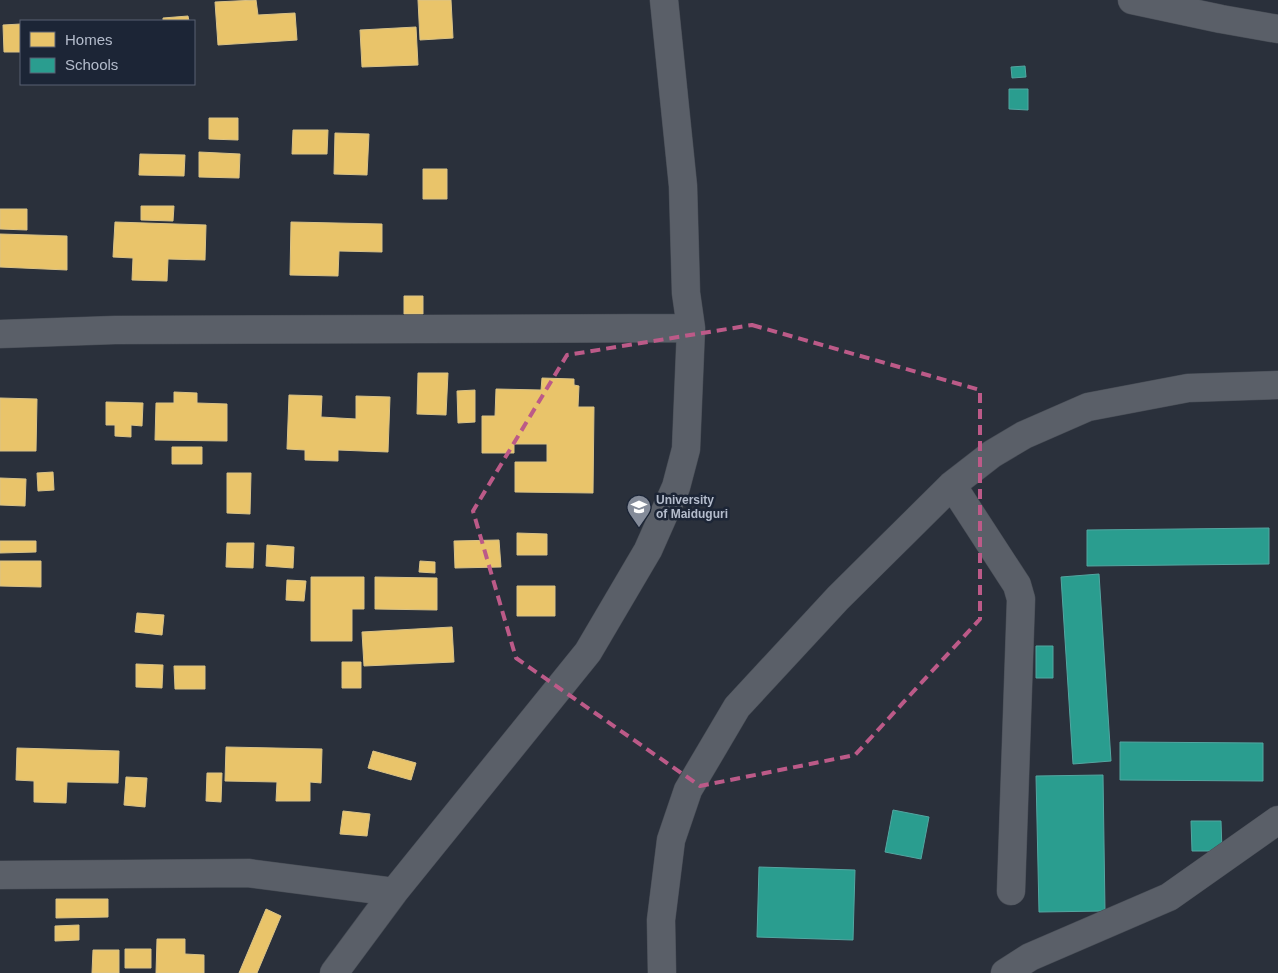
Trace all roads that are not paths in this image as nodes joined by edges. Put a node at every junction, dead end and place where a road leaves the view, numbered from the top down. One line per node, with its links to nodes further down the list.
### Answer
1 (664, 0): 4 (street)
2 (1132, 0): 3 (street)
3 (1278, 29)
4 (691, 328): 5 (street); 11 (street)
5 (0, 334)
6 (1278, 385): 7 (street)
7 (952, 485): 10 (street); 13 (street)
8 (1278, 820): 14 (street)
9 (0, 875): 11 (street)
10 (1011, 891)
11 (394, 892): 12 (street)
12 (334, 973)
13 (662, 973)
14 (1005, 973)

